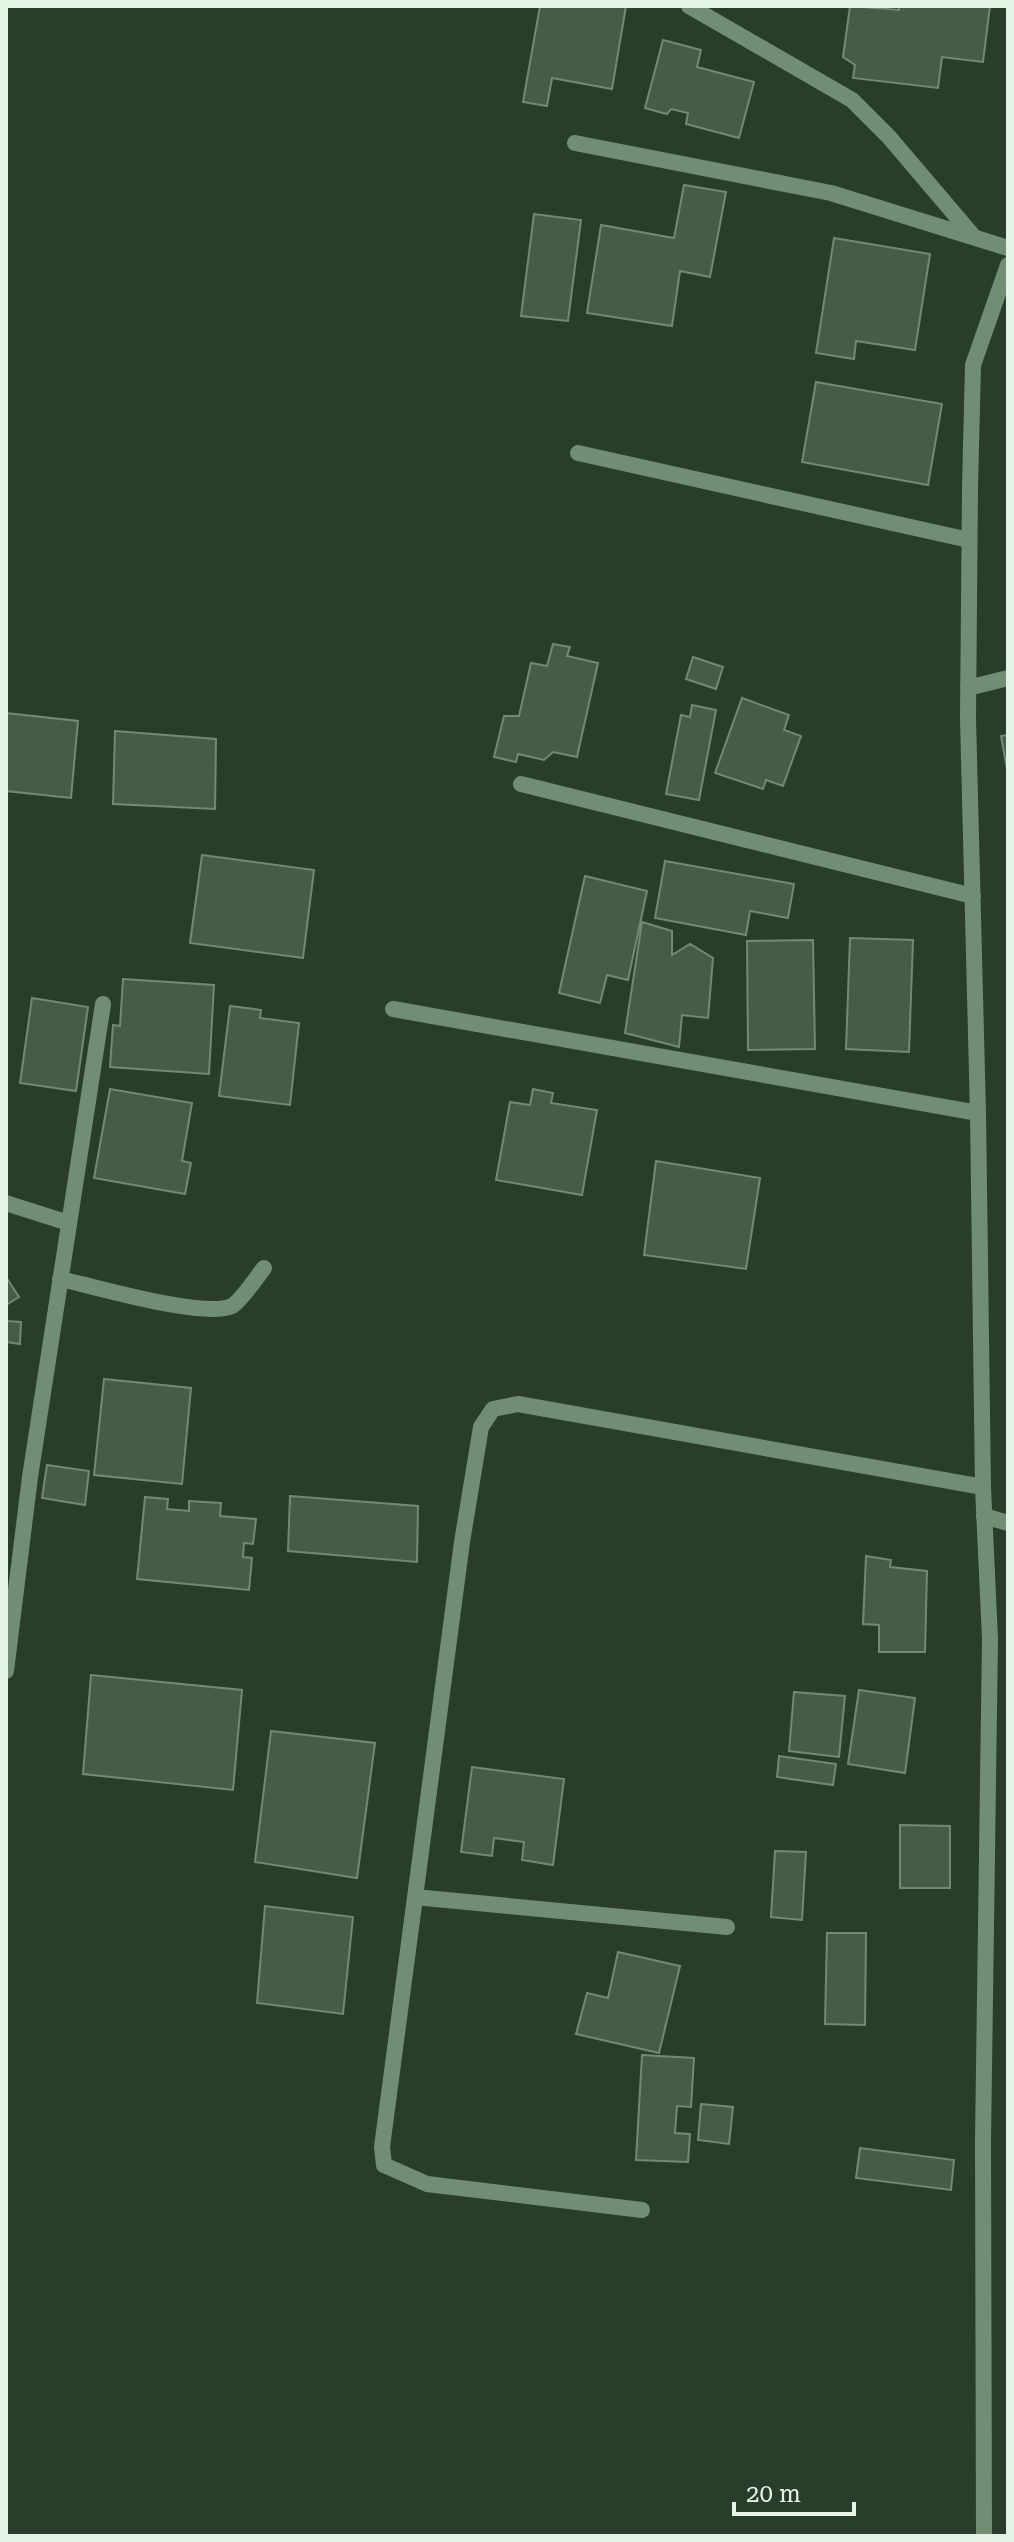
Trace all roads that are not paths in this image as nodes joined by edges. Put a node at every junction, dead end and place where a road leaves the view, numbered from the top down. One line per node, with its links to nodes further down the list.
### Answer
1 (689, 6): 3 (street)
2 (575, 143): 3 (street)
3 (975, 238): 4 (street)
4 (1008, 248)
5 (1007, 271): 7 (street)
6 (578, 453): 7 (street)
7 (969, 540): 9 (street)
8 (1008, 678): 9 (street)
9 (968, 688): 11 (street)
10 (521, 784): 11 (street)
11 (973, 896): 14 (street)
12 (103, 1004): 16 (street)
13 (393, 1009): 14 (street)
14 (978, 1113): 19 (street)
15 (6, 1203): 16 (street)
16 (69, 1223): 18 (street)
17 (264, 1268): 18 (street)
18 (60, 1279): 22 (street)
19 (983, 1487): 20 (street); 23 (street)
20 (984, 1516): 21 (street); 26 (street)
21 (1008, 1523)
22 (6, 1671)
23 (415, 1897): 24 (street); 25 (street)
24 (727, 1927)
25 (642, 2210)
26 (984, 2536)

